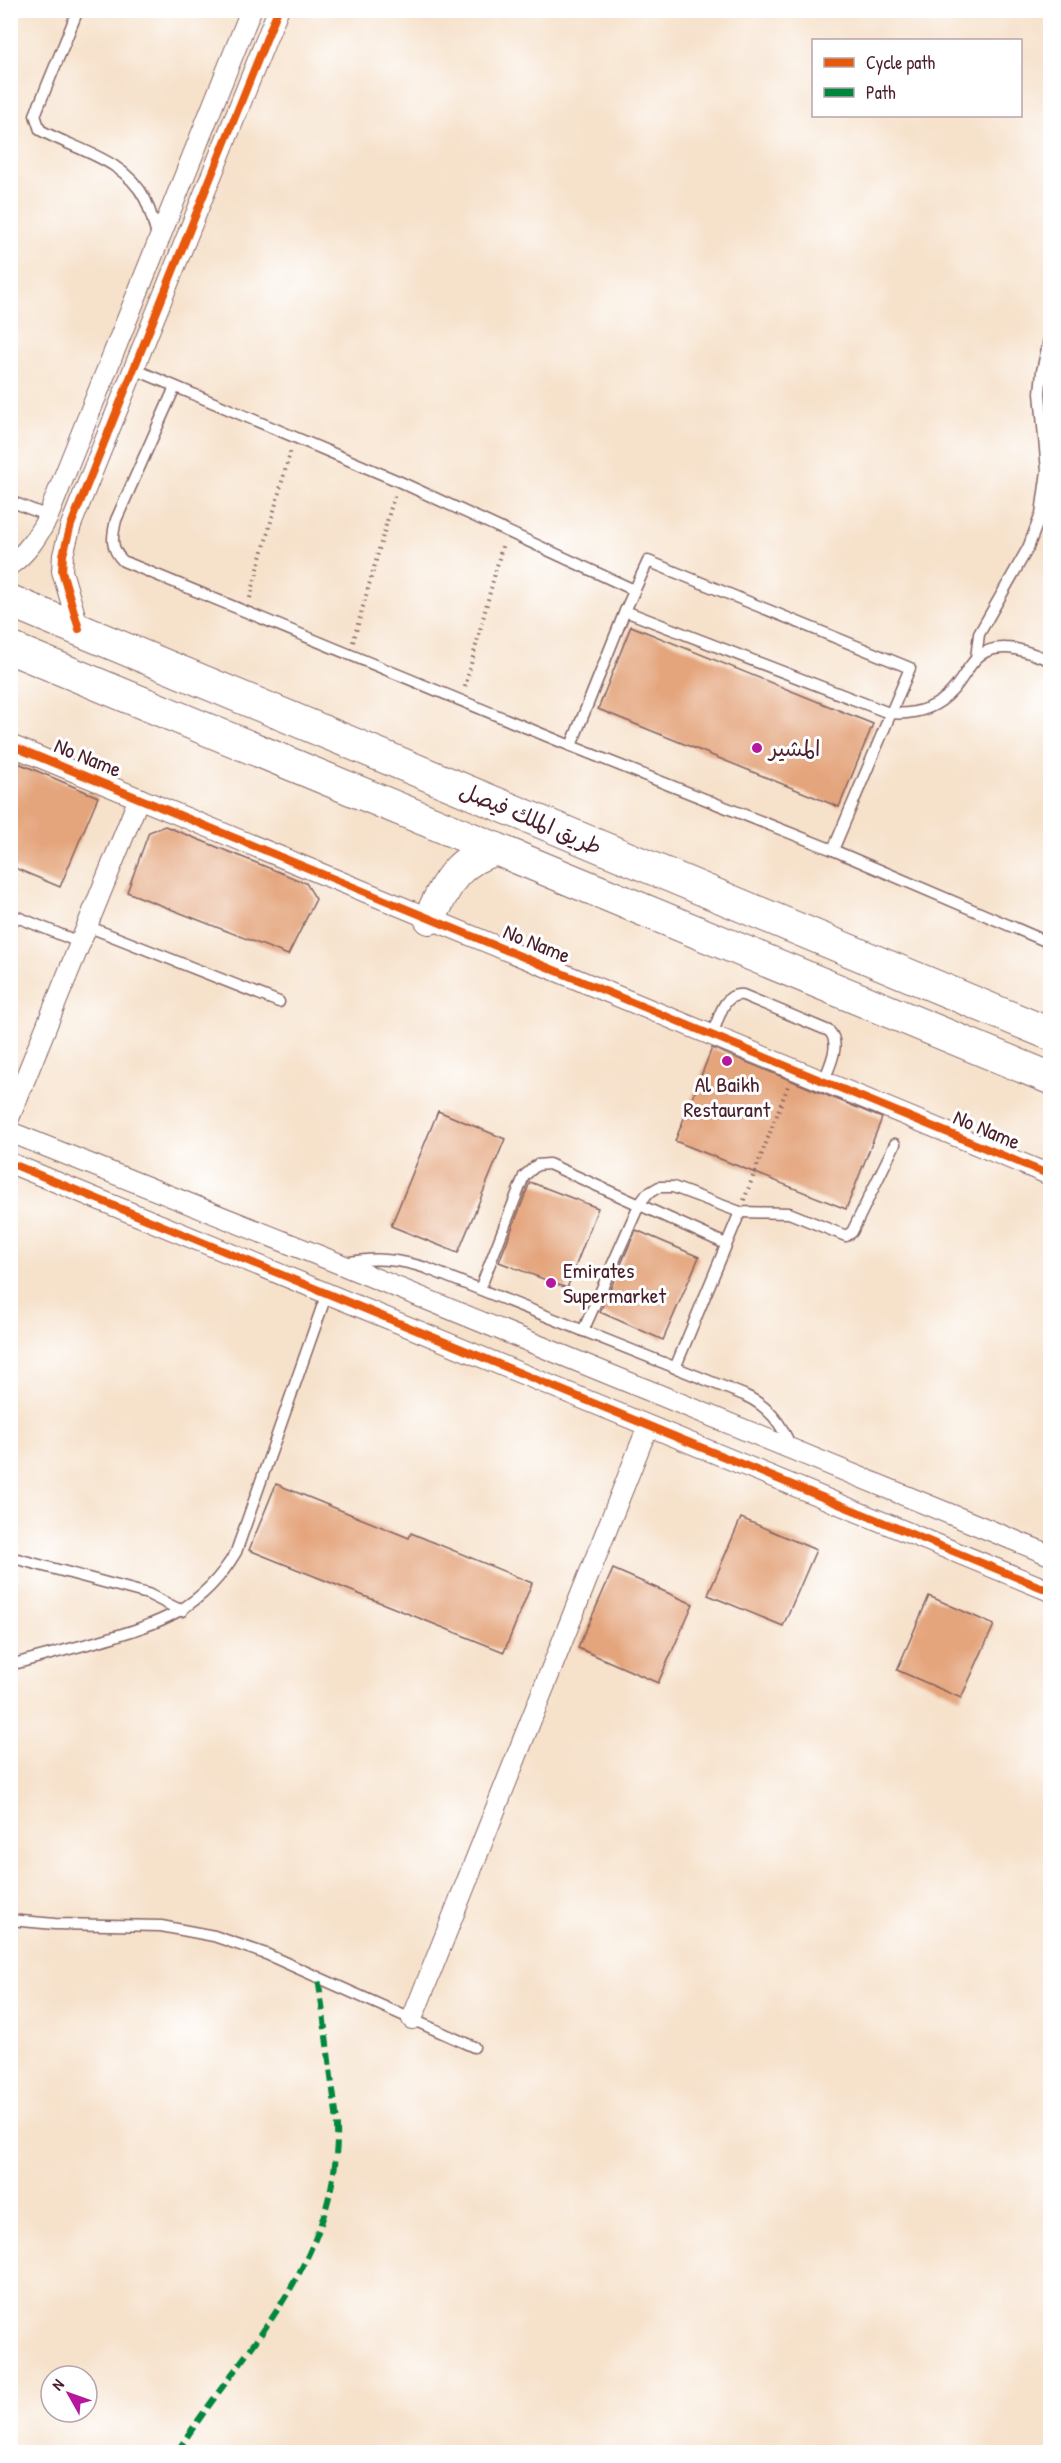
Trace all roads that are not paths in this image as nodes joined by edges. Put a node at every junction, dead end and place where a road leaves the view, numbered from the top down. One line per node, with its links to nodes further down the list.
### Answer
1 (78, 10): 6 (lane)
2 (250, 10): 4 (street)
3 (278, 10): 5 (street)
4 (175, 201): 5 (street); 6 (street)
5 (197, 210): 9 (street)
6 (159, 243): 8 (street)
7 (1050, 334): 19 (lane)
8 (111, 361): 9 (street); 12 (street)
9 (134, 369): 10 (lane); 17 (street)
10 (175, 387): 14 (lane); 23 (lane)
11 (10, 501): 12 (lane)
12 (48, 516): 13 (street)
13 (10, 565)
14 (634, 590): 16 (lane); 21 (lane)
15 (10, 601): 17 (main road, طريق الملك فيصل)
16 (625, 611): 21 (lane); 23 (lane)
17 (79, 630): 32 (main road, طريق الملك فيصل)
18 (10, 648): 25 (main road, طريق الملك فيصل)
19 (976, 658): 20 (lane); 21 (lane)
20 (1050, 660)
21 (889, 713): 26 (lane)
22 (10, 745): 24 (street, No Name)
23 (571, 746): 26 (lane)
24 (139, 798): 28 (street, No Name); 29 (street, No Name)
25 (497, 849): 28 (main road); 34 (main road, طريق الملك فيصل)
26 (833, 850): 30 (lane)
27 (10, 914): 29 (lane)
28 (430, 918): 33 (street, No Name)
29 (84, 934): 31 (lane); 36 (street, No Name)
30 (1050, 943)
31 (279, 1002)
32 (1050, 1034)
33 (712, 1035): 35 (street, No Name); 35 (lane)
34 (1050, 1078)
35 (824, 1081): 40 (street, No Name)
36 (10, 1116)
37 (10, 1132): 44 (street)
38 (895, 1144): 42 (lane)
39 (10, 1163): 46 (street)
40 (1050, 1175)
41 (639, 1205): 42 (lane); 43 (lane); 45 (lane); 47 (lane)
42 (740, 1212): 43 (lane)
43 (726, 1244): 48 (lane)
44 (340, 1264): 45 (lane); 50 (street)
45 (480, 1289): 47 (lane)
46 (327, 1293): 49 (street); 54 (lane)
47 (583, 1330): 48 (lane)
48 (675, 1368): 50 (lane)
49 (648, 1426): 53 (street); 57 (street)
50 (791, 1448): 51 (street)
51 (1050, 1555)
52 (10, 1557): 54 (lane)
53 (1050, 1591)
54 (182, 1611): 55 (lane)
55 (10, 1665)
56 (10, 1920): 57 (lane)
57 (412, 2019): 58 (lane)
58 (474, 2047)

